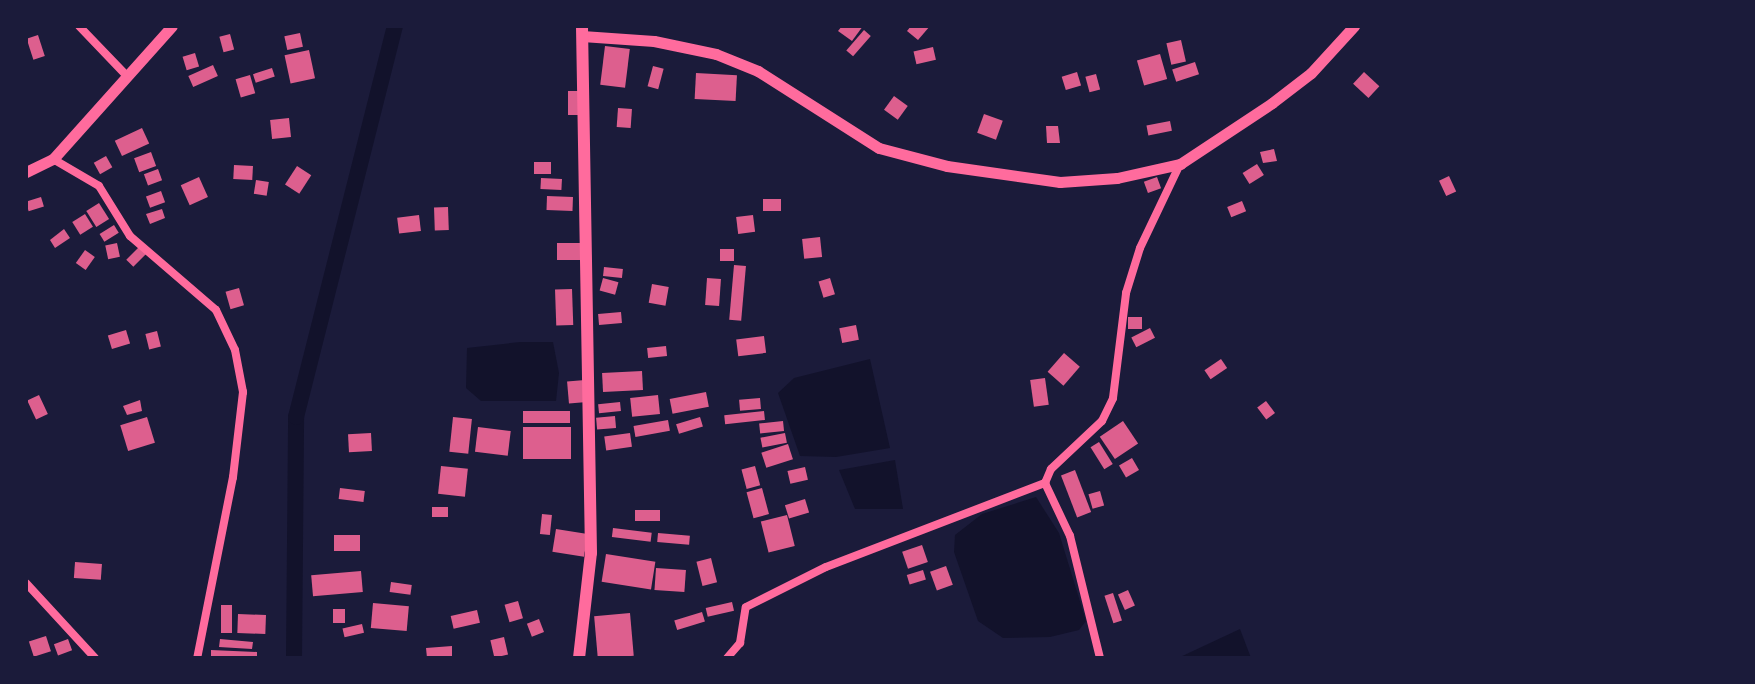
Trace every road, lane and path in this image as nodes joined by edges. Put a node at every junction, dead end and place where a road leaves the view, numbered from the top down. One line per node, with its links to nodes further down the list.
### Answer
1 (79, 26): 5 (street)
2 (172, 26): 5 (street)
3 (1354, 26): 7 (street)
4 (582, 31): 7 (street); 13 (main road)
5 (125, 74): 6 (street)
6 (53, 159): 8 (street); 12 (street)
7 (1180, 164): 9 (street)
8 (26, 172)
9 (1045, 483): 14 (street); 15 (street)
10 (26, 583): 11 (street)
11 (95, 658)
12 (197, 658)
13 (579, 658)
14 (727, 658)
15 (1100, 658)

